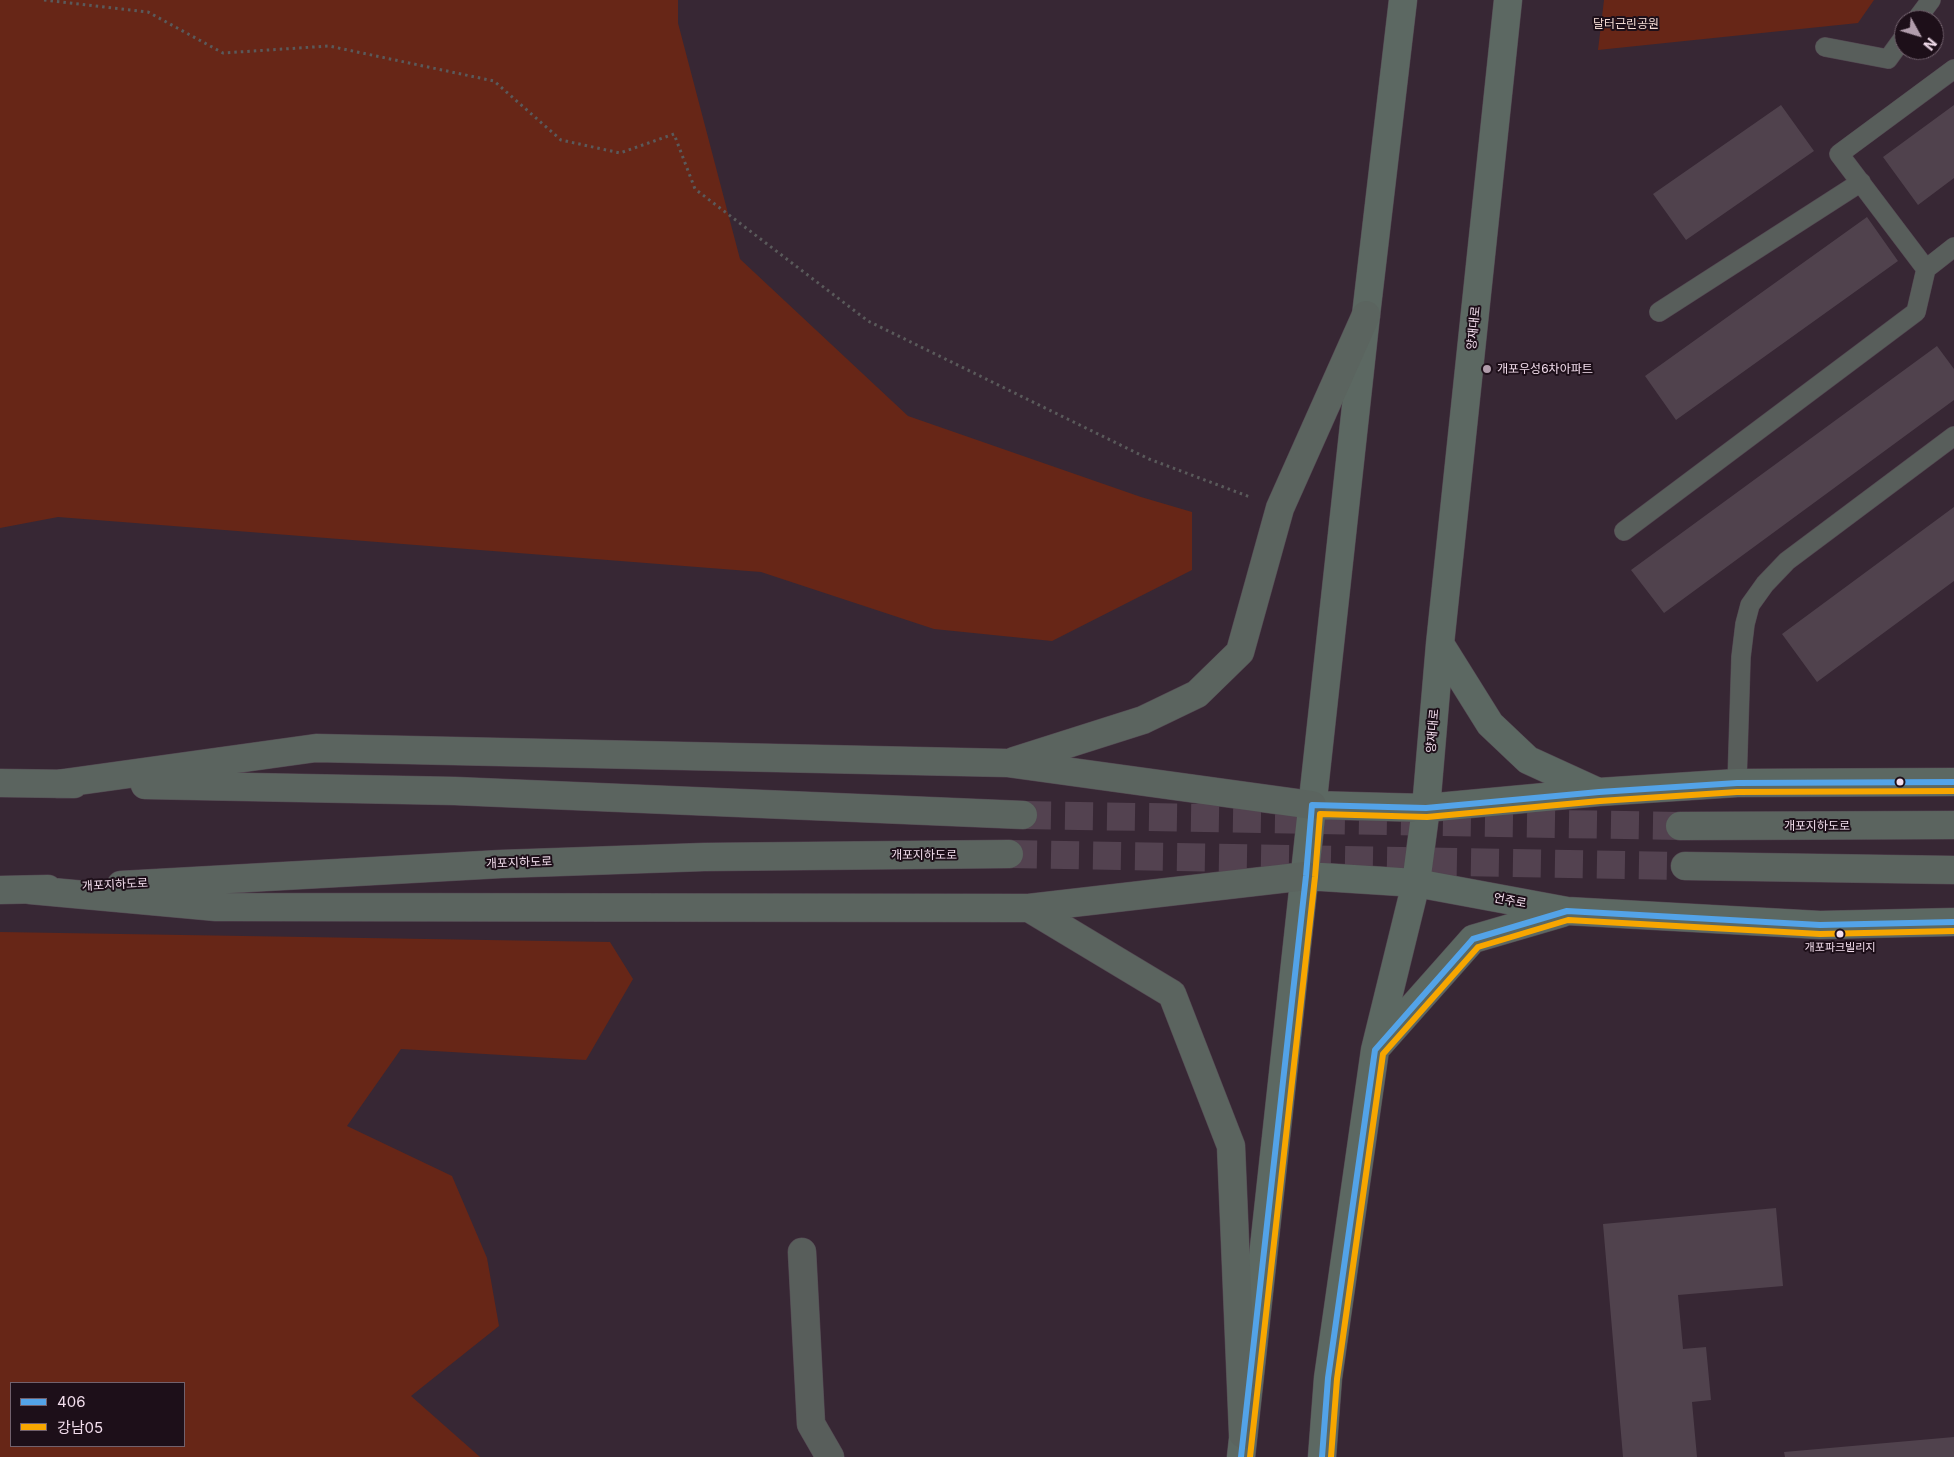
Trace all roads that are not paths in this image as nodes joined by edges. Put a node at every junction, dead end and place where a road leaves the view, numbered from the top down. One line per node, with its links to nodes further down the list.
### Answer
1 (1404, 0): 10 (main road)
2 (1508, 0): 13 (main road, 양재대로)
3 (1824, 47): 4 (lane)
4 (1894, 51)
5 (1954, 69): 6 (lane)
6 (1860, 182): 8 (lane); 9 (lane)
7 (1954, 248): 8 (lane)
8 (1926, 269): 12 (lane)
9 (1659, 312)
10 (1366, 315): 14 (highway); 20 (main road)
11 (1954, 436): 18 (lane)
12 (1624, 531)
13 (1440, 644): 19 (main road); 21 (main road, 양재대로)
14 (1007, 763): 17 (highway); 20 (highway)
15 (1954, 782): 18 (main road)
16 (0, 783): 17 (highway)
17 (57, 784): 22 (highway)
18 (1737, 784): 19 (main road)
19 (1599, 792): 21 (main road)
20 (1312, 805): 21 (main road); 28 (main road)
21 (1426, 808): 29 (main road, 양재대로)
22 (1023, 814)
23 (1954, 825): 24 (highway, 개포지하도로)
24 (1680, 826)
25 (1009, 854): 31 (highway, 개포지하도로)
26 (1685, 866): 27 (highway)
27 (1954, 870)
28 (1306, 876): 29 (main road, 언주로); 32 (highway); 37 (main road)
29 (1416, 883): 33 (main road, 언주로); 35 (main road, 양재대로)
30 (0, 890): 31 (highway)
31 (30, 890): 32 (highway)
32 (1029, 908): 37 (highway)
33 (1567, 911): 34 (main road, 언주로); 35 (main road)
34 (1954, 922)
35 (1375, 1050): 39 (main road, 양재대로)
36 (802, 1252): 38 (street)
37 (1242, 1446)
38 (830, 1457)
39 (1322, 1457)

